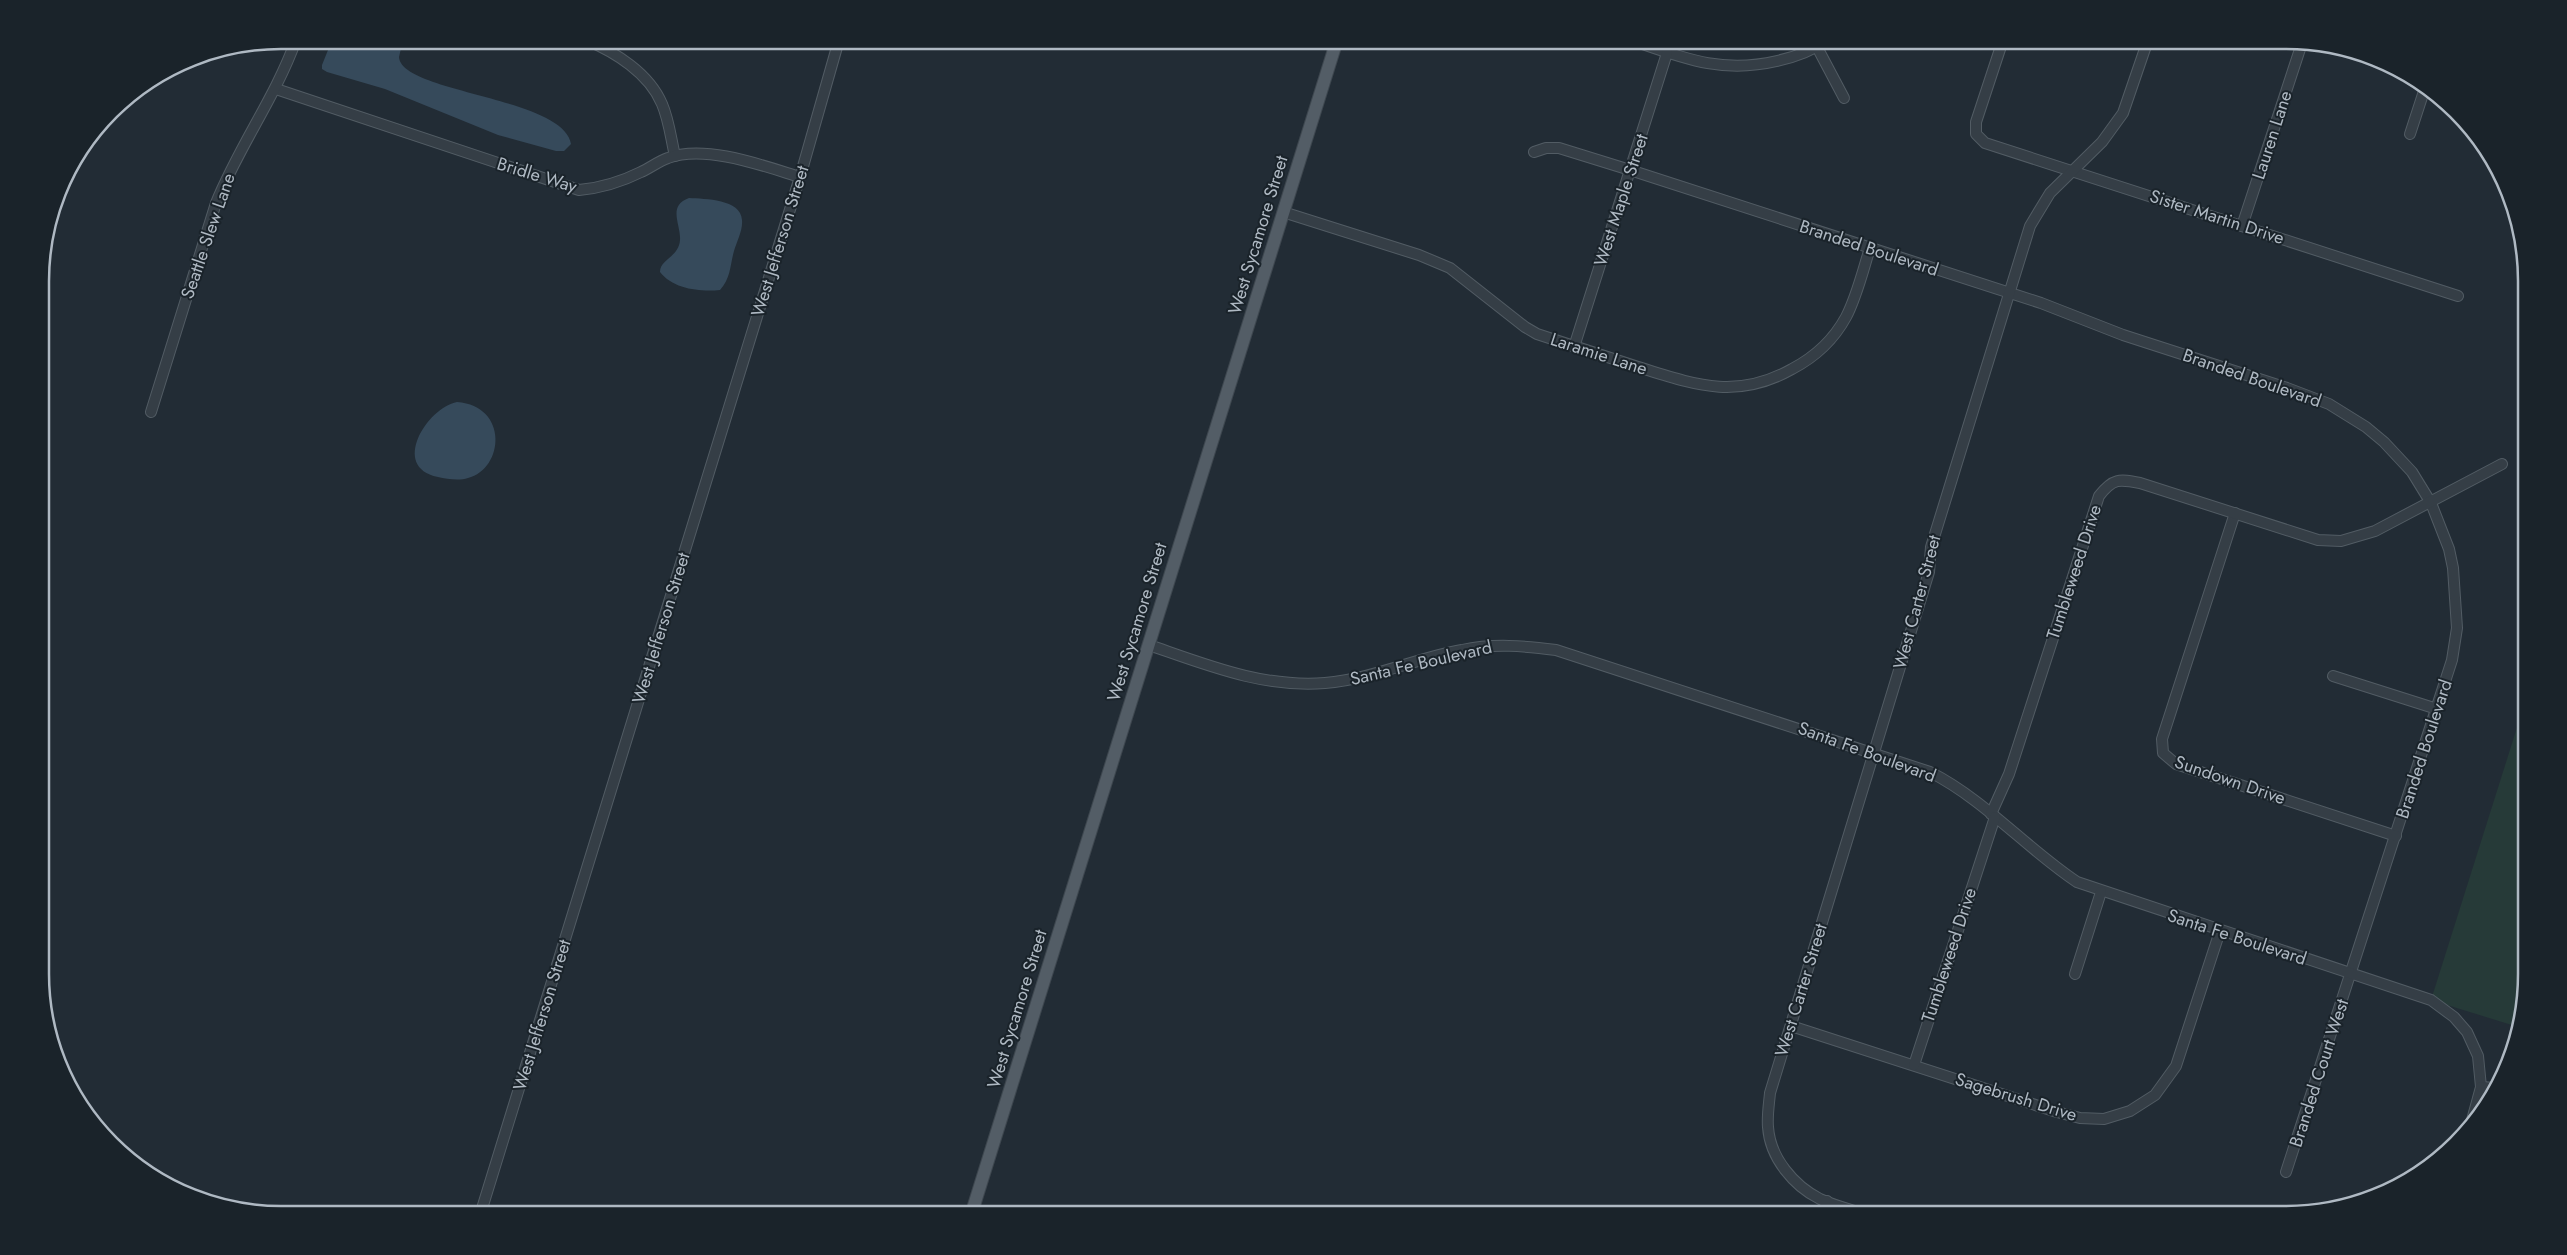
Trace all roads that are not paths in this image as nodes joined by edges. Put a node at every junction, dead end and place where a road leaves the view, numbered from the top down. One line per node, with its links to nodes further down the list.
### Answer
1 (292, 49): 12 (street, Seattle Slew Lane)
2 (608, 49): 17 (street)
3 (836, 49): 20 (street, West Jefferson Street)
4 (1334, 49): 21 (main road, West Sycamore Street)
5 (1656, 49): 11 (street)
6 (1814, 49): 11 (street)
7 (1818, 49): 14 (street)
8 (2000, 49): 19 (street, Sister Martin Drive)
9 (2145, 49): 19 (street, West Carter Street)
10 (2300, 49): 22 (street, Lauren Lane)
11 (1667, 53): 18 (street, West Maple Street)
12 (276, 89): 17 (street, Bridle Way); 27 (street, Seattle Slew Lane)
13 (2423, 93): 15 (street)
14 (1844, 98)
15 (2410, 134)
16 (1534, 152): 18 (street, Branded Boulevard)
17 (675, 156): 20 (street, Bridle Way)
18 (1630, 170): 23 (street, Branded Boulevard); 26 (street, West Maple Street)
19 (2072, 170): 22 (street, Sister Martin Drive); 24 (street, West Carter Street)
20 (800, 177): 48 (street, West Jefferson Street)
21 (1284, 212): 26 (street, Laramie Lane); 31 (main road, West Sycamore Street)
22 (2242, 226): 25 (street, Sister Martin Drive)
23 (1870, 248): 24 (street, Branded Boulevard); 26 (street, Laramie Lane)
24 (2009, 293): 29 (street, Branded Boulevard); 34 (street, West Carter Street)
25 (2458, 296)
26 (1574, 347)
27 (150, 412)
28 (2502, 464): 29 (street, Tumbleweed Drive)
29 (2431, 503): 30 (street, Tumbleweed Drive); 33 (street, Branded Boulevard)
30 (2235, 513): 35 (street, Tumbleweed Drive); 36 (street, Sundown Drive)
31 (1149, 645): 34 (street, Santa Fe Boulevard); 49 (main road, West Sycamore Street)
32 (2333, 676): 33 (street)
33 (2437, 709): 36 (street, Branded Boulevard)
34 (1873, 752): 35 (street, Santa Fe Boulevard); 41 (street, West Carter Street)
35 (1993, 816): 37 (street, Santa Fe Boulevard); 42 (street, Tumbleweed Drive)
36 (2396, 836): 40 (street, Branded Boulevard)
37 (2102, 892): 38 (street, Santa Fe Boulevard); 39 (street)
38 (2220, 931): 40 (street, Santa Fe Boulevard); 42 (street, Sagebrush Drive)
39 (2075, 974)
40 (2351, 974): 43 (street, Santa Fe Boulevard); 46 (street, Branded Court West)
41 (1791, 1026): 42 (street, Sagebrush Drive); 47 (street, West Carter Street)
42 (1914, 1065)
43 (2481, 1087): 44 (street); 45 (street, Santa Fe Boulevard)
44 (2488, 1087)
45 (2475, 1109)
46 (2286, 1172)
47 (1827, 1201): 50 (street); 51 (street, West Carter Street)
48 (483, 1206)
49 (974, 1206)
50 (1825, 1206)
51 (1842, 1206)

